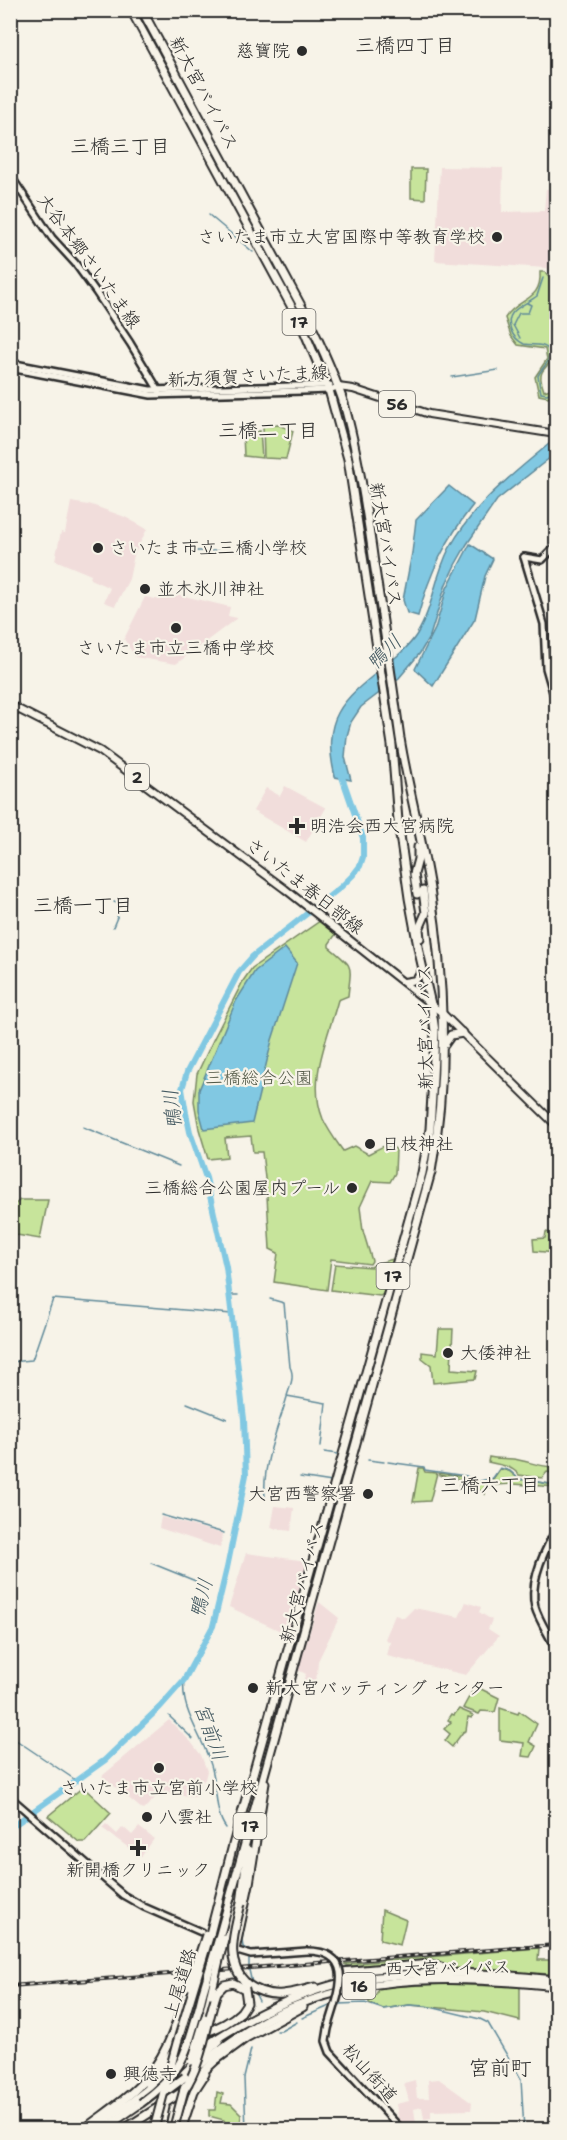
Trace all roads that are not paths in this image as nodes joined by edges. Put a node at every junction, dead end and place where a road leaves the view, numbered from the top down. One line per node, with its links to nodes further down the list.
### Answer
1 (131, 10): 6 (highway, 新大宮バイパス / 17)
2 (142, 10): 7 (highway, 新大宮バイパス / 17)
3 (10, 175): 8 (main road, 大谷本郷さいたま線)
4 (10, 363): 8 (main road, 新方須賀さいたま線)
5 (10, 368): 8 (main road, 新方須賀さいたま線)
6 (328, 387): 7 (main road, 新方須賀さいたま線); 8 (main road, 新方須賀さいたま線); 14 (highway, 新大宮バイパス / 17)
7 (338, 387): 9 (main road, 56); 13 (highway, 新大宮バイパス / 17)
8 (160, 393)
9 (556, 434)
10 (556, 546): 11 (main road)
11 (556, 704)
12 (10, 705): 16 (main road, さいたま春日部線 / 2)
13 (418, 833): 14 (highway); 18 (highway, 新大宮バイパス / 17)
14 (420, 958): 15 (highway, 新大宮バイパス / 17)
15 (423, 969): 16 (main road); 17 (highway, 新大宮バイパス / 17)
16 (404, 982): 17 (main road, さいたま春日部線 / 2)
17 (431, 1004): 18 (main road, さいたま春日部線 / 2); 27 (highway, 新大宮バイパス / 17)
18 (442, 1013): 19 (main road, さいたま春日部線 / 2); 20 (highway, 新大宮バイパス / 17)
19 (463, 1033): 20 (highway); 21 (main road, さいたま春日部線 / 2)
20 (443, 1054): 24 (highway, 新大宮バイパス / 17)
21 (556, 1125)
22 (556, 1530): 23 (main road)
23 (556, 1650)
24 (266, 1769): 26 (highway, 新大宮バイパス / 17); 30 (highway)
25 (10, 1797): 29 (main road)
26 (252, 1817): 28 (highway, 新大宮バイパス / 17); 35 (highway, bridge)
27 (233, 1845): 29 (highway, 上尾道路 / 17)
28 (233, 1893): 36 (highway, 上尾道路 / 17, bridge)
29 (206, 1933): 41 (highway, 17, bridge); 45 (highway, 上尾道路 / 17, bridge)
30 (234, 1950): 31 (main road, bridge)
31 (341, 1972): 32 (highway); 52 (main road, 松山街道, bridge)
32 (441, 1974): 33 (highway, 西大宮バイパス / 16); 35 (highway, 西大宮バイパス / 16)
33 (556, 1980)
34 (556, 1986): 35 (highway, 西大宮バイパス / 16)
35 (335, 1989): 37 (highway, 西大宮バイパス / 16); 38 (highway); 42 (highway, 西大宮バイパス / 16, bridge)
36 (207, 1993): 39 (highway, 上尾道路 / 17, bridge); 42 (highway, 17, bridge)
37 (252, 2019): 40 (highway); 48 (highway, 西大宮バイパス / 16)
38 (230, 2049): 46 (highway); 50 (highway)
39 (184, 2090): 41 (highway, bridge); 46 (highway, 上尾道路 / 17, bridge)
40 (169, 2096)
41 (118, 2104): 47 (highway, 17)
42 (144, 2104): 49 (highway, 17)
43 (165, 2107): 51 (highway)
44 (556, 2121): 53 (main road)
45 (153, 2129)
46 (176, 2129)
47 (83, 2130)
48 (90, 2130)
49 (102, 2130)
50 (123, 2130)
51 (160, 2130)
52 (402, 2130)
53 (556, 2130)

